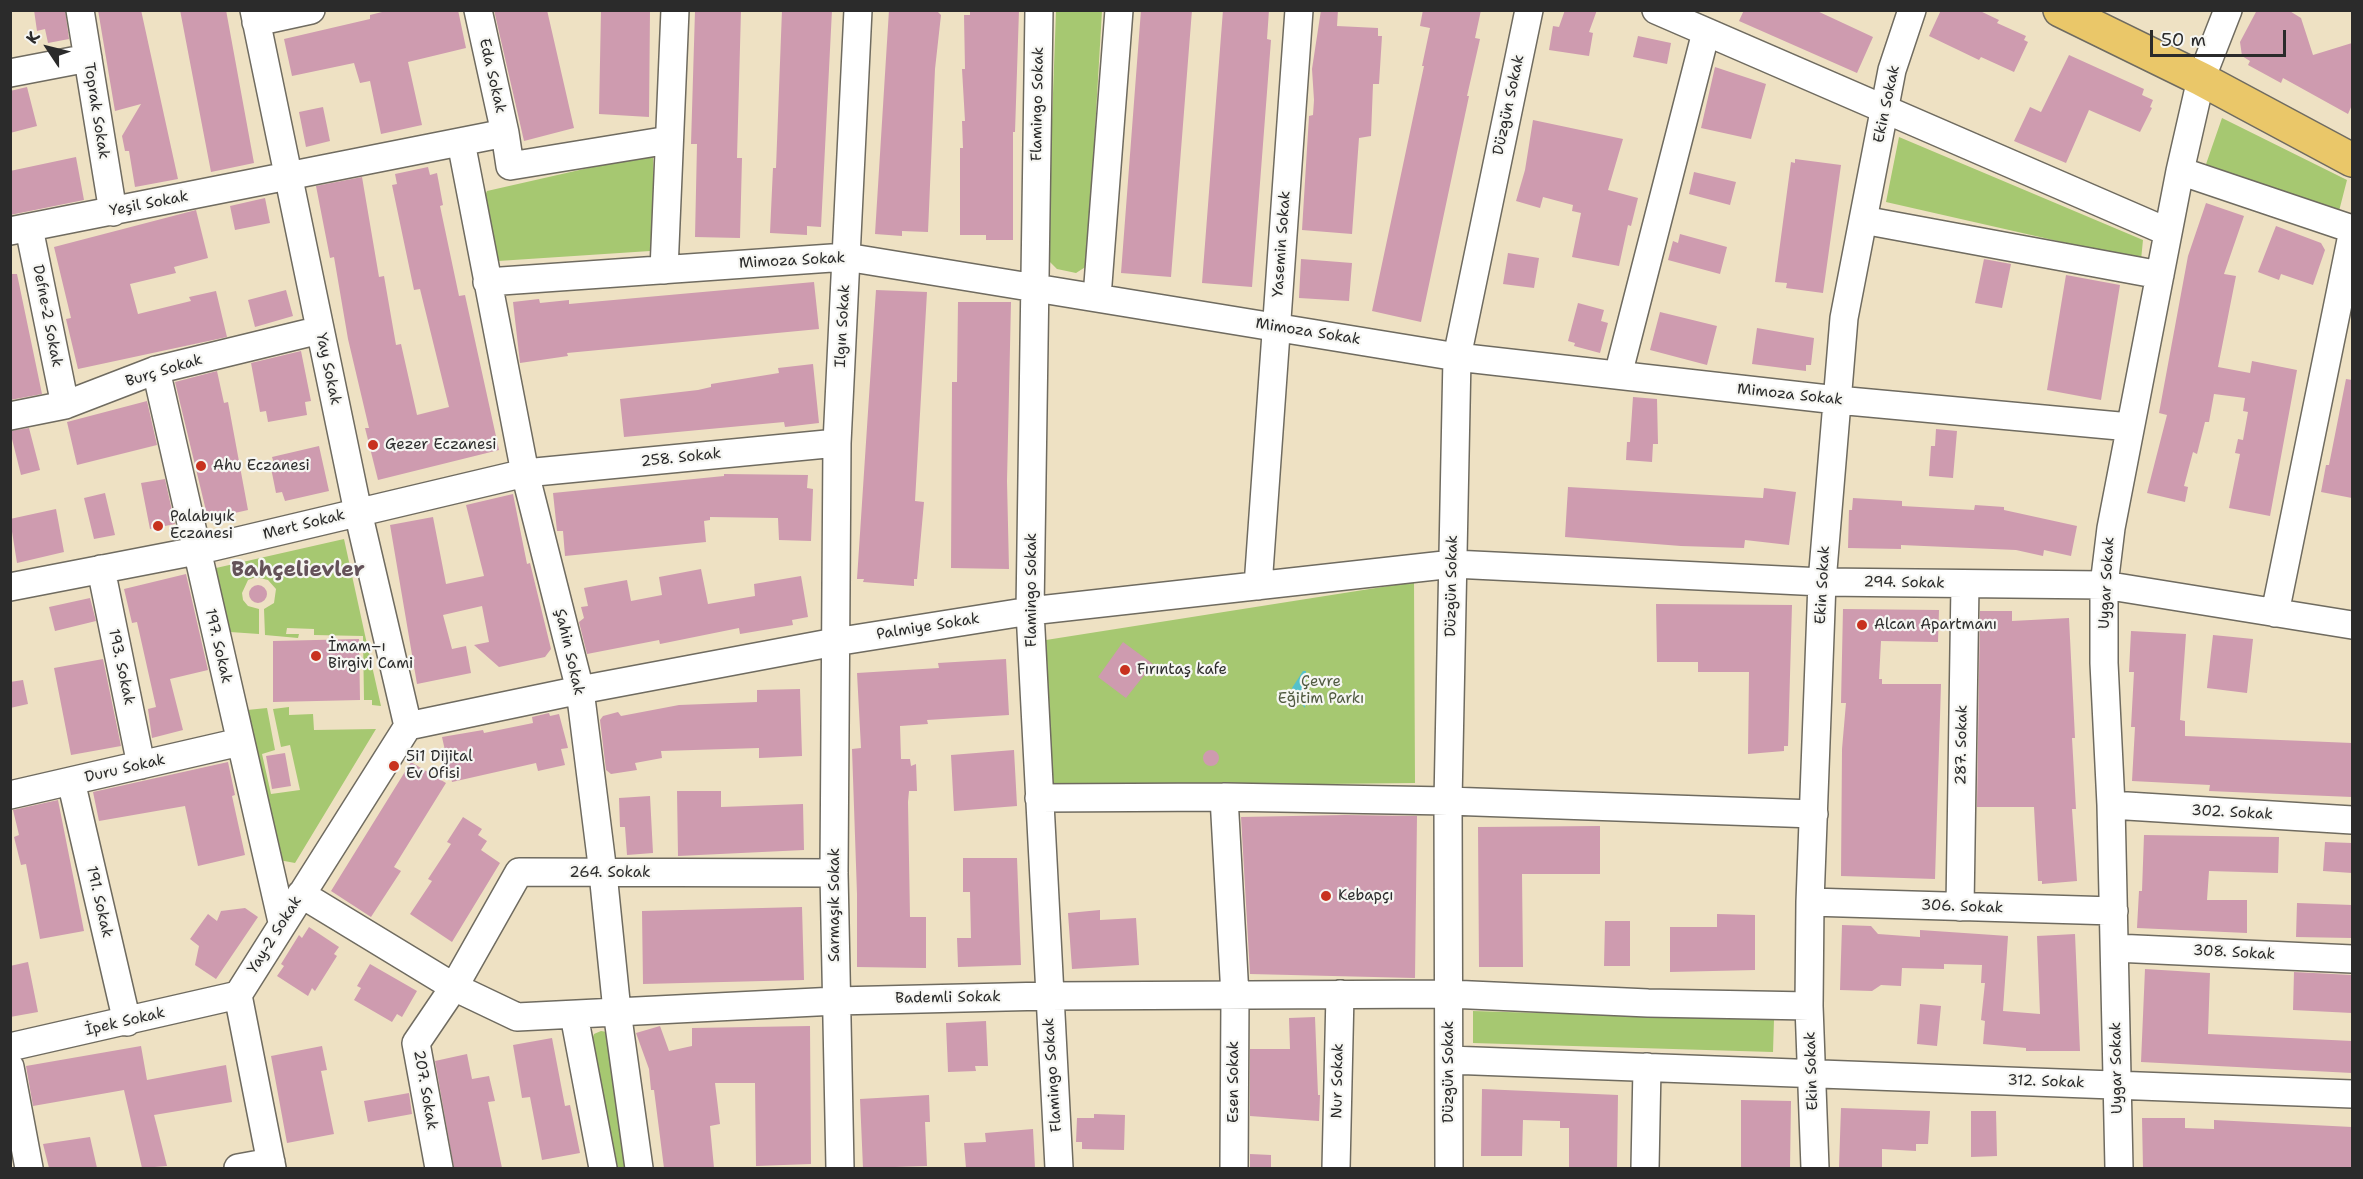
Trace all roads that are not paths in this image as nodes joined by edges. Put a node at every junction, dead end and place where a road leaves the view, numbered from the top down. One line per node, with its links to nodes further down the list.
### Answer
1 (80, 10): 16 (street, Toprak Sokak)
2 (311, 10): 14 (street)
3 (478, 10): 20 (street, Eda Sokak)
4 (675, 10): 21 (street)
5 (858, 10): 32 (street, Ilgın Sokak)
6 (1039, 10): 36 (street, Flamingo Sokak)
7 (1119, 10): 37 (street)
8 (1299, 10): 38 (street, Yasemin Sokak)
9 (1529, 10): 40 (street, Düzgün Sokak)
10 (1656, 10): 15 (street)
11 (1912, 10): 19 (street, Ekin Sokak)
12 (2060, 10): 18 (main road)
13 (2228, 10): 18 (street, Uygar Sokak)
14 (255, 16): 25 (street, Yay Sokak)
15 (1706, 32): 19 (street); 42 (street)
16 (88, 58): 17 (street); 26 (street, Toprak Sokak)
17 (10, 73)
18 (2201, 80): 23 (main road); 24 (street, Uygar Sokak)
19 (1885, 109): 27 (street, Ekin Sokak); 30 (street)
20 (505, 133): 21 (street); 22 (street, Eda Sokak)
21 (669, 140): 33 (street)
22 (461, 142): 25 (street, Eda Sokak); 35 (street, Şahin Sokak)
23 (2352, 160)
24 (2180, 171): 28 (street); 30 (street, Uygar Sokak)
25 (288, 178): 26 (street, Yeşil Sokak); 39 (street, Yay Sokak)
26 (113, 212): 29 (street, Yeşil Sokak)
27 (1863, 220): 34 (street); 43 (street, Ekin Sokak)
28 (2352, 229)
29 (20, 230): 44 (street, Defne-2 Sokak)
30 (2168, 232): 34 (street, Uygar Sokak)
31 (2352, 235): 59 (street)
32 (846, 257): 33 (street, Mimoza Sokak); 36 (street, Mimoza Sokak); 47 (street, Ilgın Sokak)
33 (664, 270): 35 (street, Mimoza Sokak)
34 (2160, 275): 46 (street, Uygar Sokak)
35 (487, 282): 48 (street, Şahin Sokak)
36 (1036, 287): 37 (street, Mimoza Sokak); 58 (street, Flamingo Sokak)
37 (1097, 297): 38 (street, Mimoza Sokak)
38 (1276, 327): 40 (street, Mimoza Sokak); 56 (street, Yasemin Sokak)
39 (320, 330): 41 (street, Burç Sokak); 49 (street, Yay Sokak)
40 (1457, 357): 42 (street, Mimoza Sokak); 51 (street, Düzgün Sokak)
41 (156, 370): 44 (street, Burç Sokak); 50 (street, 197. Sokak)
42 (1618, 375): 43 (street, Mimoza Sokak)
43 (1837, 400): 46 (street, Mimoza Sokak); 53 (street, Ekin Sokak)
44 (65, 405): 45 (street, Burç Sokak)
45 (10, 416)
46 (2130, 427): 55 (street, Uygar Sokak)
47 (837, 443): 48 (street, 258. Sokak); 61 (street, Ilgın Sokak)
48 (525, 473): 49 (street, Mert Sokak); 62 (street, Şahin Sokak)
49 (357, 512): 50 (street, Mert Sokak); 63 (street, Yay Sokak)
50 (196, 551): 52 (street, Mert Sokak); 64 (street, 197. Sokak)
51 (1453, 564): 53 (street, 294. Sokak); 56 (street, Palmiye Sokak); 70 (street, Düzgün Sokak)
52 (101, 569): 57 (street, Mert Sokak); 65 (street, 193. Sokak)
53 (1822, 582): 54 (street, 294. Sokak); 72 (street, Ekin Sokak)
54 (1965, 584): 55 (street, 294. Sokak); 78 (street, 287. Sokak)
55 (2104, 585): 59 (street, 294. Sokak); 71 (street, Uygar Sokak)
56 (1258, 586): 58 (street, Palmiye Sokak)
57 (10, 587)
58 (1030, 611): 61 (street, Palmiye Sokak); 69 (street, Flamingo Sokak)
59 (2275, 613): 60 (street, 294. Sokak)
60 (2352, 625)
61 (835, 642): 62 (street, Palmiye Sokak); 75 (street, Sarmaşık Sokak)
62 (579, 690): 63 (street, Palmiye Sokak); 74 (street, Şahin Sokak)
63 (408, 726): 76 (street, Yay-2 Sokak)
64 (240, 742): 65 (street, Duru Sokak); 80 (street, 197. Sokak)
65 (141, 765): 66 (street, Duru Sokak)
66 (71, 782): 67 (street, Duru Sokak); 93 (street, 191. Sokak)
67 (10, 795)
68 (1224, 797): 69 (street); 70 (street); 88 (street, Esen Sokak)
69 (1039, 798): 87 (street, Flamingo Sokak)
70 (1448, 801): 72 (street); 85 (street, Düzgün Sokak)
71 (2111, 805): 73 (street, 302. Sokak); 79 (street, Uygar Sokak)
72 (1814, 814): 77 (street, Ekin Sokak)
73 (2352, 820)
74 (603, 873): 75 (street, 264. Sokak); 83 (street, 264. Sokak); 91 (street, Şahin Sokak)
75 (834, 873): 89 (street, Sarmaşık Sokak)
76 (301, 894): 80 (street, Yay-2 Sokak); 83 (street, Bademli Sokak)
77 (1810, 902): 78 (street, 306. Sokak); 90 (street, Ekin Sokak)
78 (1960, 907): 79 (street, 306. Sokak)
79 (2114, 911): 81 (street, Uygar Sokak)
80 (282, 922): 86 (street, Yay-2 Sokak)
81 (2115, 948): 82 (street, 308. Sokak); 99 (street, Uygar Sokak)
82 (2352, 959)
83 (454, 987): 92 (street, Bademli Sokak); 104 (street, 207. Sokak)
84 (1340, 994): 85 (street, Bademli Sokak); 88 (street, Bademli Sokak); 110 (street, Nur Sokak)
85 (1449, 994): 90 (street, Bademli Sokak); 95 (street, Düzgün Sokak)
86 (238, 995): 93 (street, İpek Sokak); 101 (street)
87 (1048, 996): 88 (street, Bademli Sokak); 89 (street, Bademli Sokak); 108 (street, Flamingo Sokak)
88 (1235, 996): 109 (street, Esen Sokak)
89 (836, 1001): 91 (street, Bademli Sokak); 107 (street, Sarmaşık Sokak)
90 (1809, 1006): 98 (street, Ekin Sokak)
91 (617, 1011): 92 (street, Bademli Sokak); 106 (street, Şahin Sokak)
92 (574, 1015): 105 (street)
93 (127, 1022): 94 (street, İpek Sokak)
94 (10, 1047)
95 (1449, 1060): 97 (street, 312. Sokak); 111 (street, Düzgün Sokak)
96 (10, 1066): 102 (street)
97 (1647, 1067): 98 (street, 312. Sokak); 112 (street)
98 (1812, 1073): 99 (street, 312. Sokak); 113 (street, Ekin Sokak)
99 (2118, 1085): 100 (street, 312. Sokak); 114 (street, Uygar Sokak)
100 (2352, 1094)
101 (271, 1165): 103 (street)
102 (29, 1168)
103 (238, 1168)
104 (439, 1168)
105 (603, 1168)
106 (639, 1168)
107 (840, 1168)
108 (1059, 1168)
109 (1234, 1168)
110 (1336, 1168)
111 (1449, 1168)
112 (1645, 1168)
113 (1815, 1168)
114 (2119, 1168)

